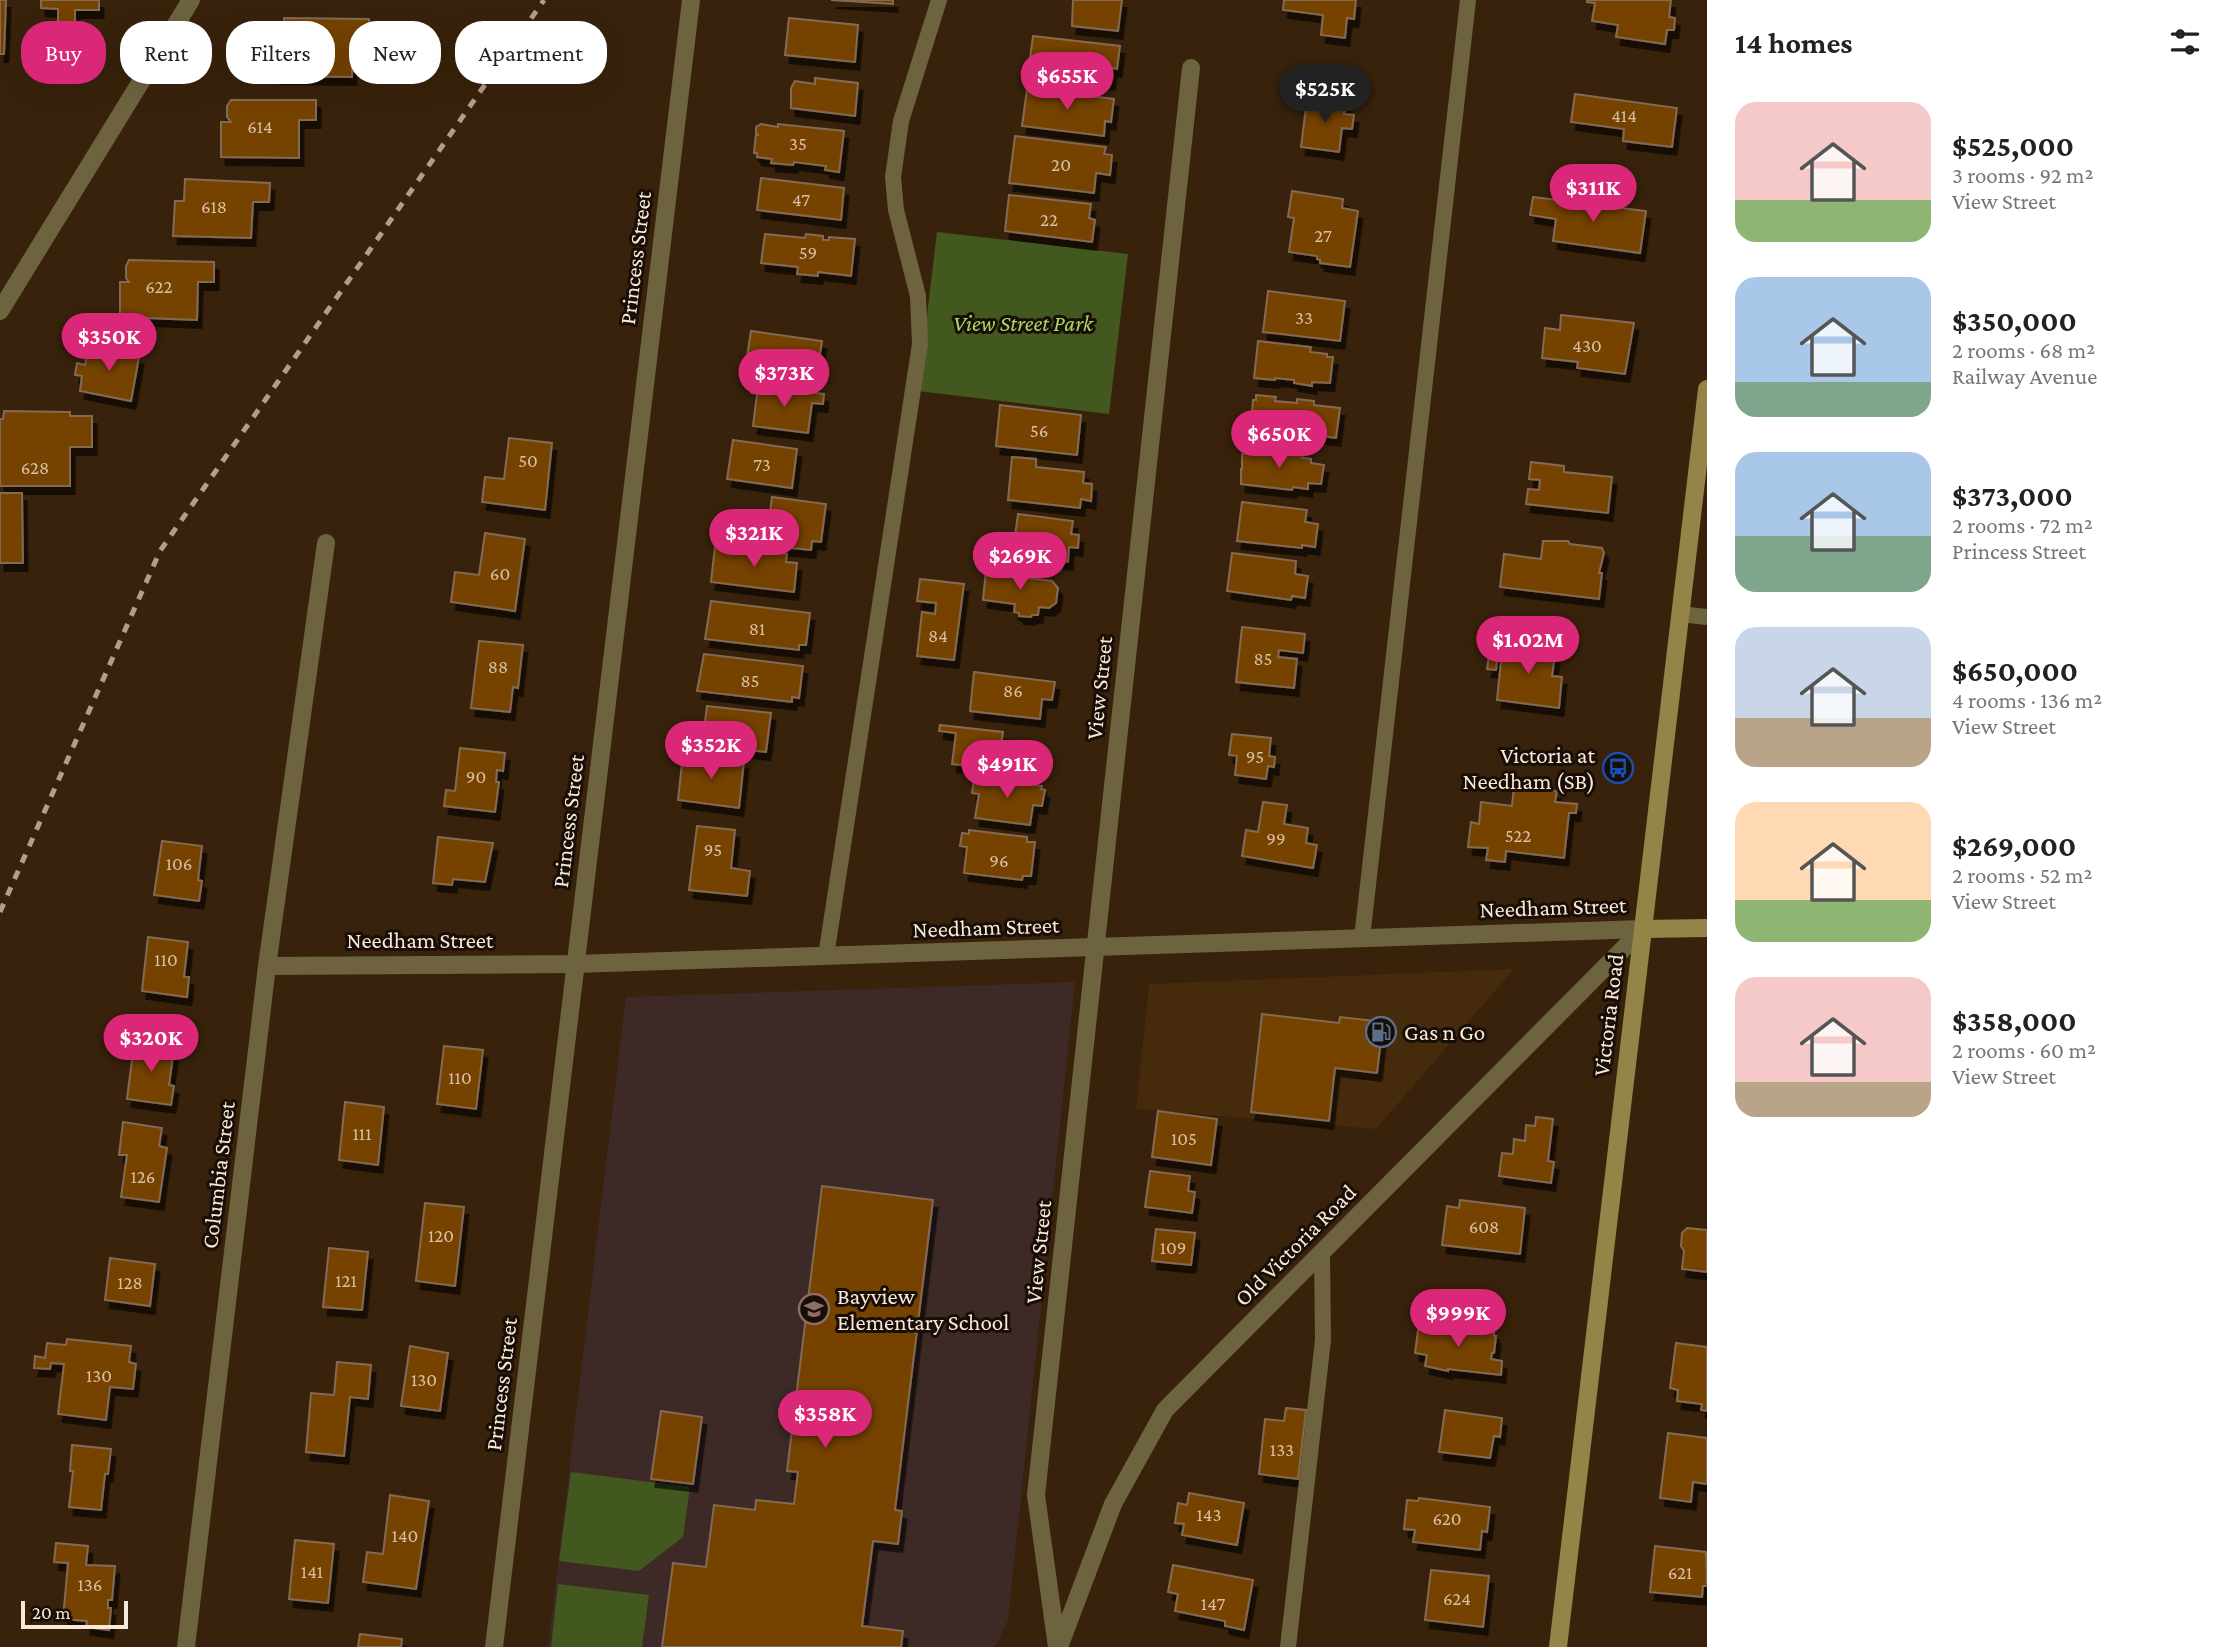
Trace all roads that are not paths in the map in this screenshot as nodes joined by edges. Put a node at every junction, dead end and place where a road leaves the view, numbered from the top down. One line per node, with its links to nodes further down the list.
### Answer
1 (191, 0): 6 (street)
2 (691, 0): 16 (street, Princess Street)
3 (939, 0): 15 (lane)
4 (1468, 0): 13 (lane)
5 (1191, 68): 14 (street, View Street)
6 (0, 311)
7 (1707, 389): 9 (street, Victoria Road)
8 (326, 543): 17 (street, Columbia Street)
9 (1680, 614): 10 (lane); 12 (street, Victoria Road)
10 (1707, 617)
11 (1707, 928): 12 (street, Needham Street)
12 (1643, 929): 13 (street, Needham Street); 18 (street, Old Victoria Road); 23 (street, Victoria Road)
13 (1362, 938): 14 (street, Needham Street)
14 (1096, 948): 15 (street, Needham Street); 21 (street, View Street)
15 (826, 956): 16 (street, Needham Street)
16 (575, 964): 17 (street, Needham Street); 20 (street, Princess Street)
17 (267, 966): 19 (street, Columbia Street)
18 (1322, 1252): 21 (street, Old Victoria Road); 22 (lane)
19 (186, 1647)
20 (494, 1647)
21 (1058, 1647)
22 (1288, 1647)
23 (1558, 1647)

